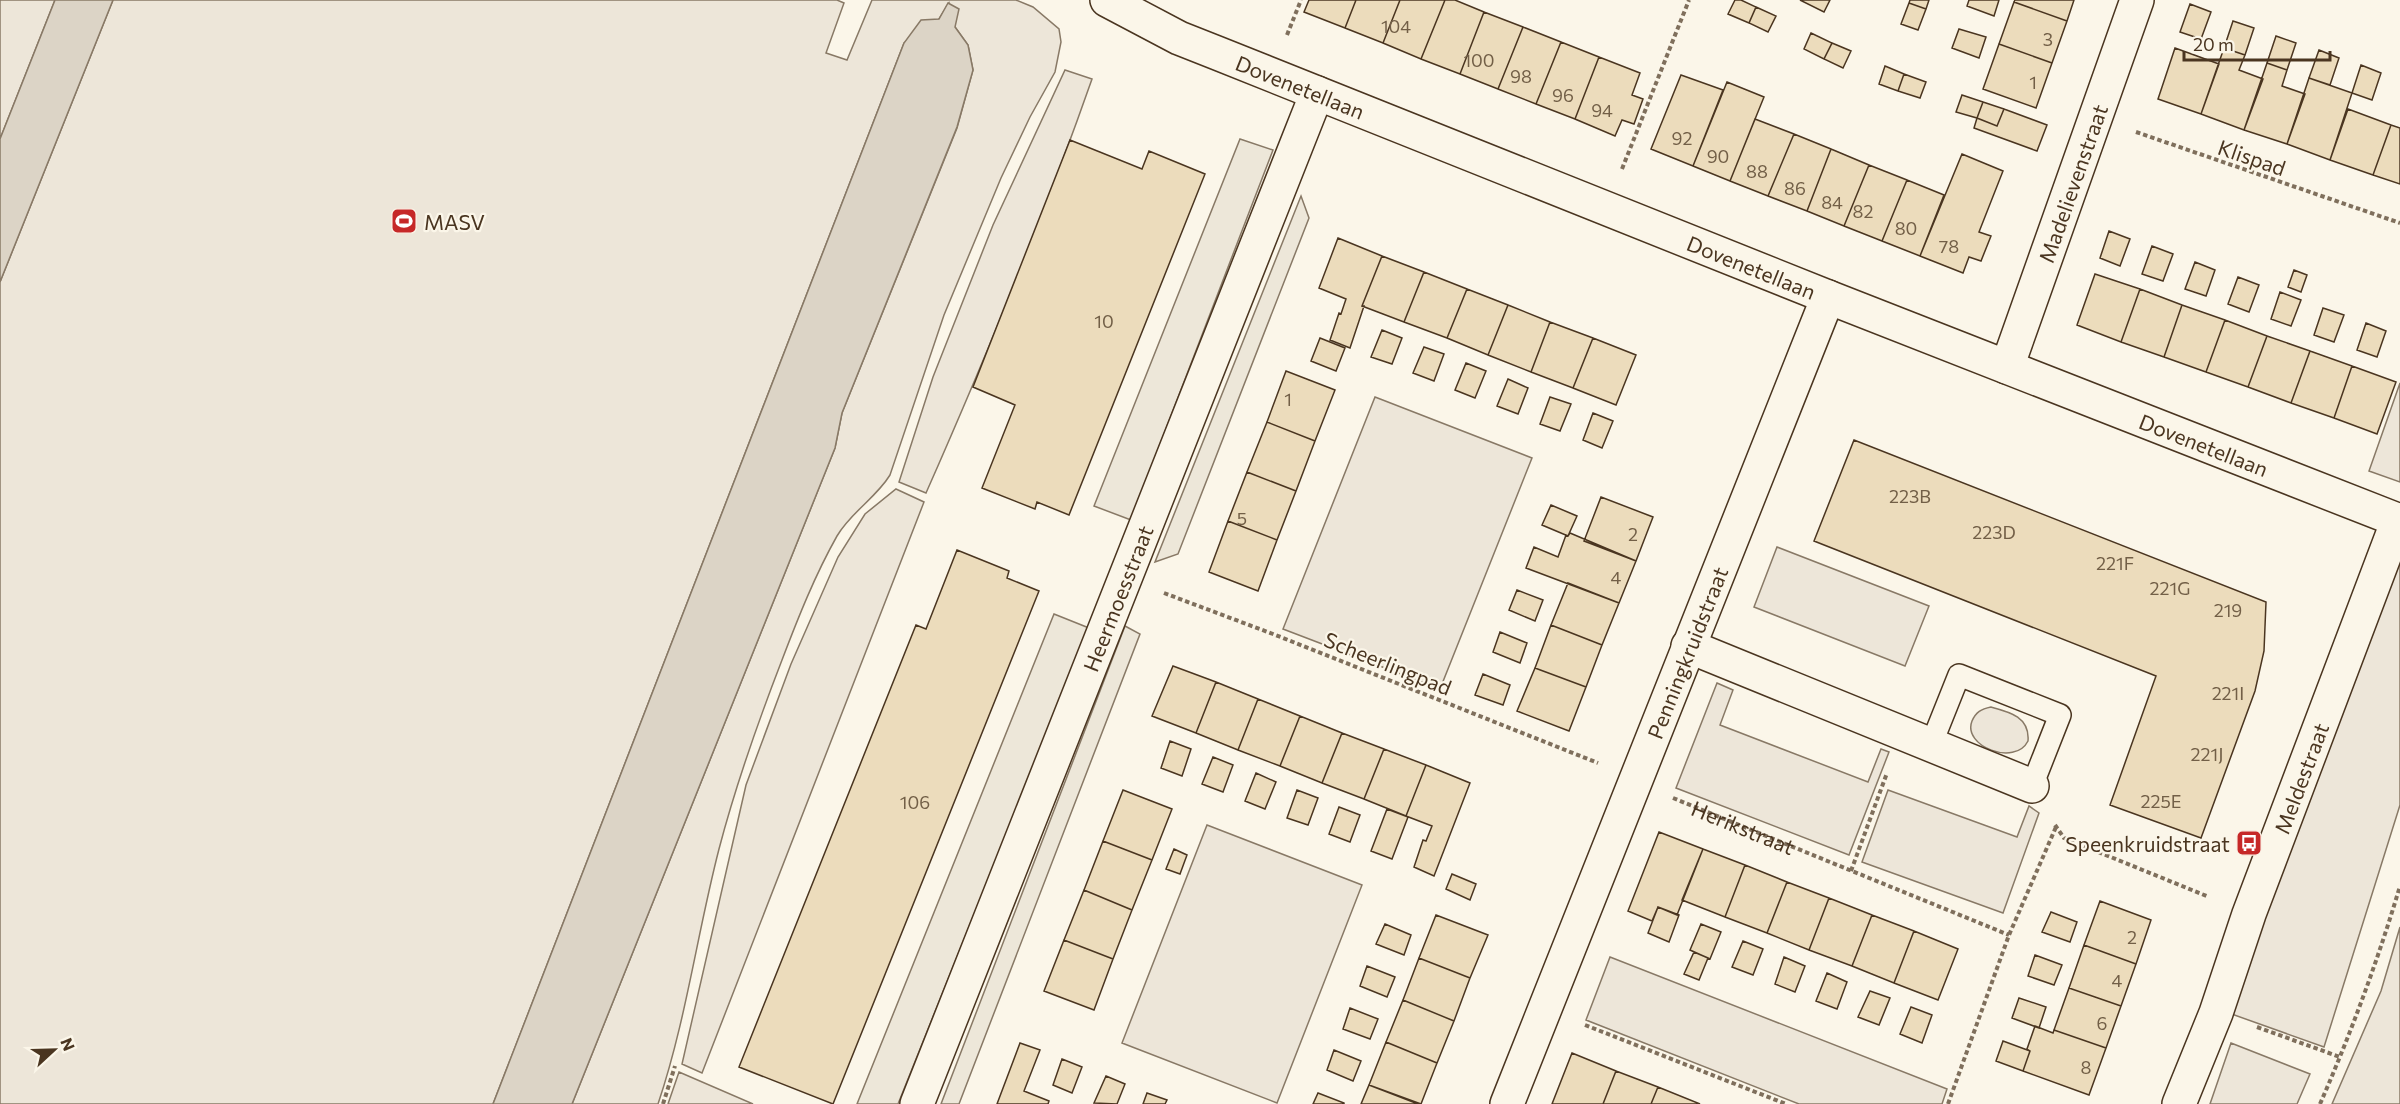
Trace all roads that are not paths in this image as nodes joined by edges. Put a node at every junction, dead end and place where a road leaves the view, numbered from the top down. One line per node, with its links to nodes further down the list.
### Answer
1 (1107, 0): 3 (street, Dovenetellaan)
2 (2137, 0): 5 (street, Madelievenstraat)
3 (1317, 93): 4 (street, Dovenetellaan); 10 (street, Heermoesstraat)
4 (1828, 297): 5 (street, Dovenetellaan); 7 (street, Penningkruidstraat)
5 (2007, 367): 6 (street, Dovenetellaan)
6 (2399, 520): 12 (street, Meldestraat)
7 (1689, 646): 8 (street); 11 (street, Penningkruidstraat)
8 (1931, 745): 9 (street); 9 (lane)
9 (2032, 786)
10 (917, 1104)
11 (1507, 1104)
12 (2179, 1104)

